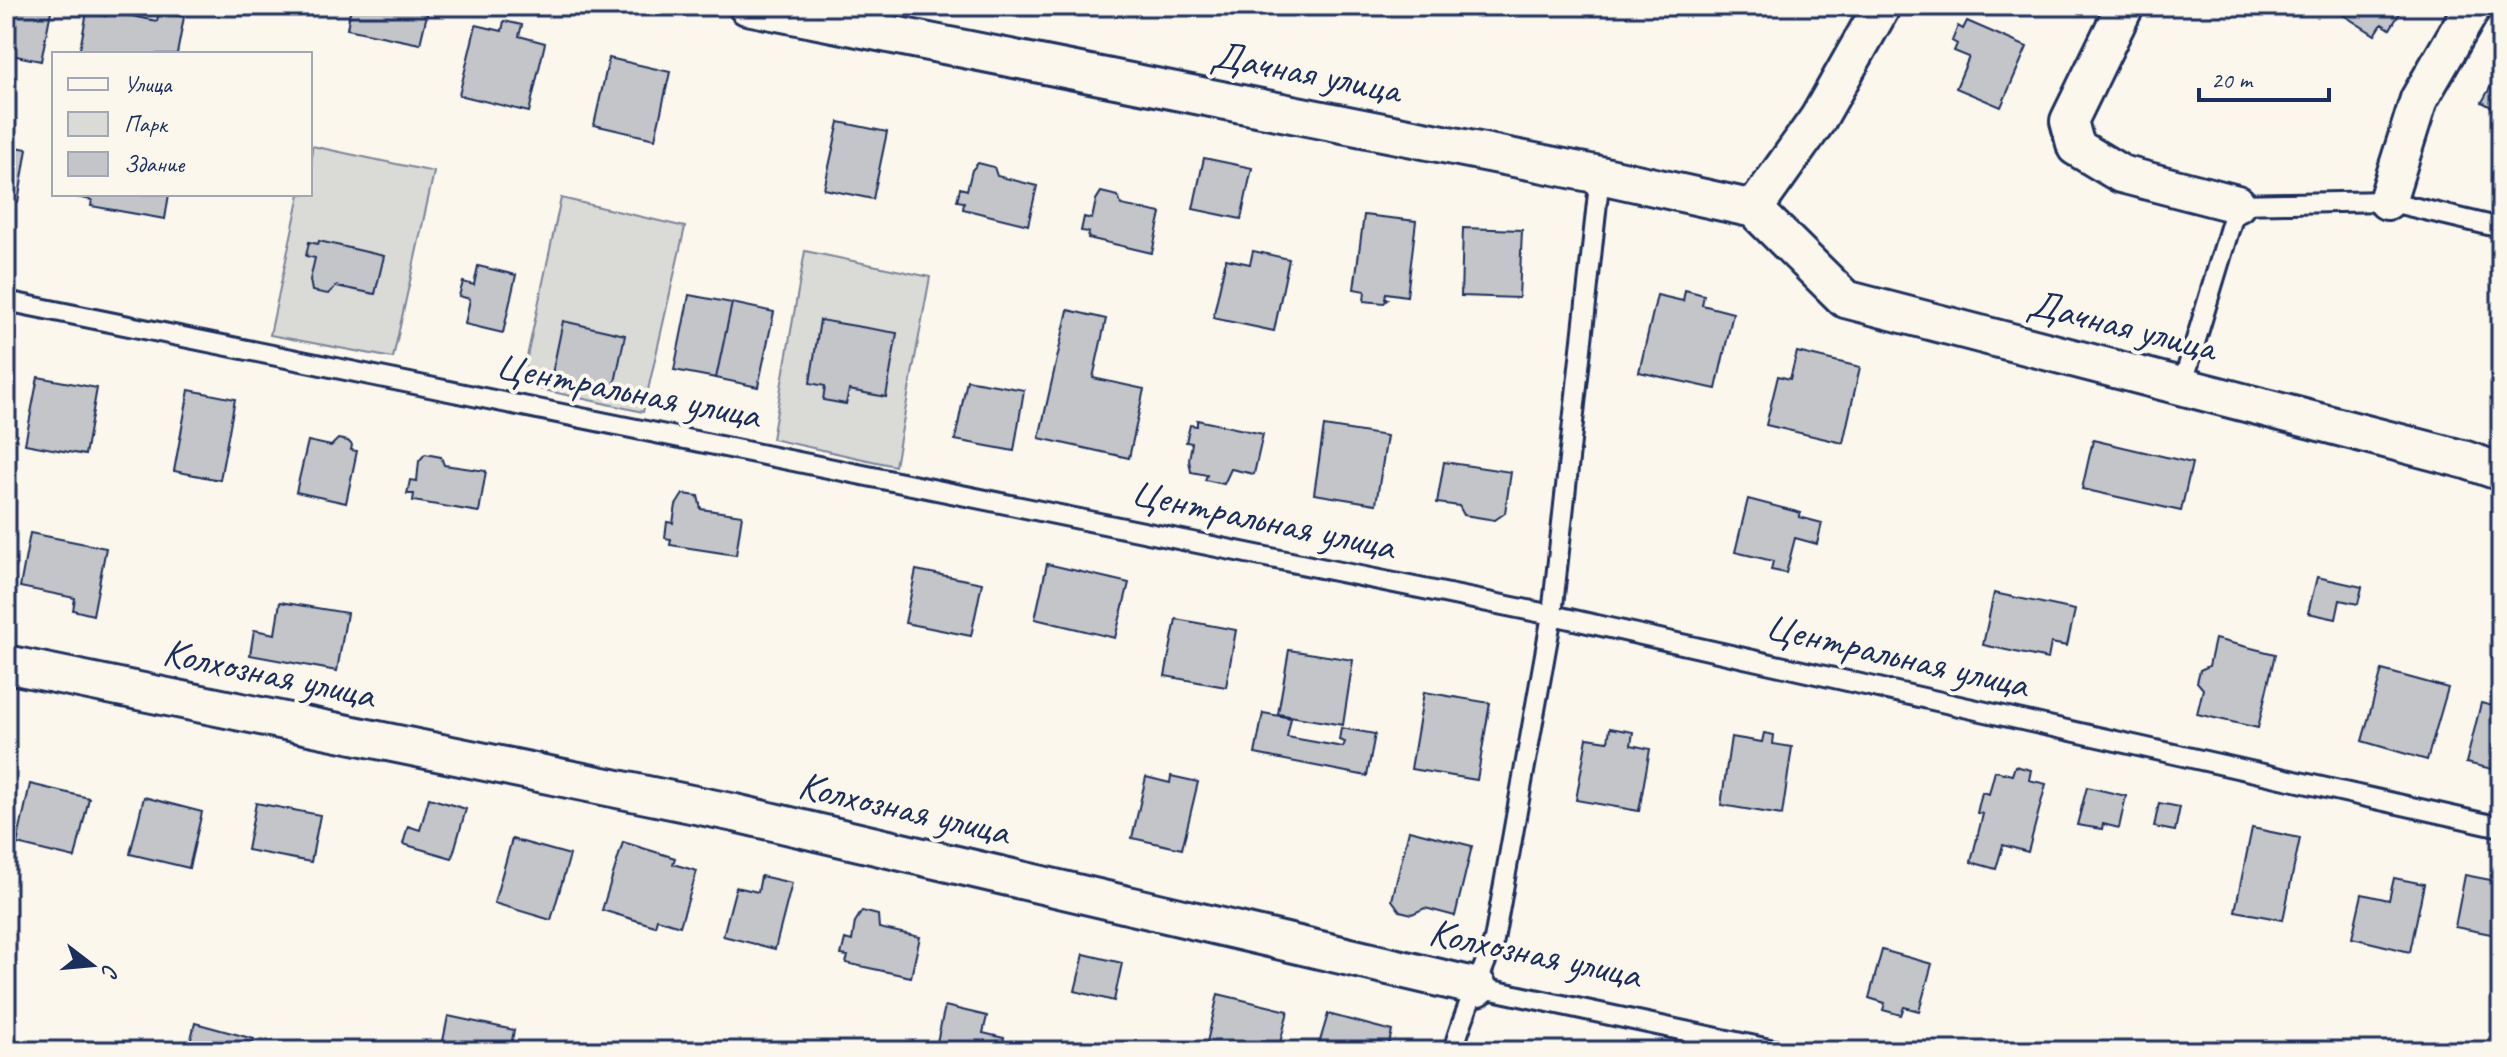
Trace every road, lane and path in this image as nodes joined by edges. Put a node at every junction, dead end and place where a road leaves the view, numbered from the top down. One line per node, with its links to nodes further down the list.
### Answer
1 (747, 6): 5 (street, Дачная улица)
2 (1882, 6): 8 (street)
3 (2125, 6): 7 (street)
4 (2473, 6): 6 (street)
5 (1600, 175): 8 (street, Дачная улица); 13 (lane)
6 (2387, 201): 7 (lane); 9 (lane)
7 (2237, 204): 11 (lane)
8 (1754, 209): 11 (street, Дачная улица)
9 (2501, 228)
10 (6, 301): 13 (lane, Центральная улица)
11 (2182, 386): 12 (street, Дачная улица)
12 (2501, 472)
13 (1552, 615): 15 (lane, Центральная улица); 16 (lane)
14 (6, 664): 16 (street, Колхозная улица)
15 (2501, 827)
16 (1478, 987): 17 (lane); 18 (lane, Колхозная улица)
17 (1453, 1051)
18 (1779, 1051)

